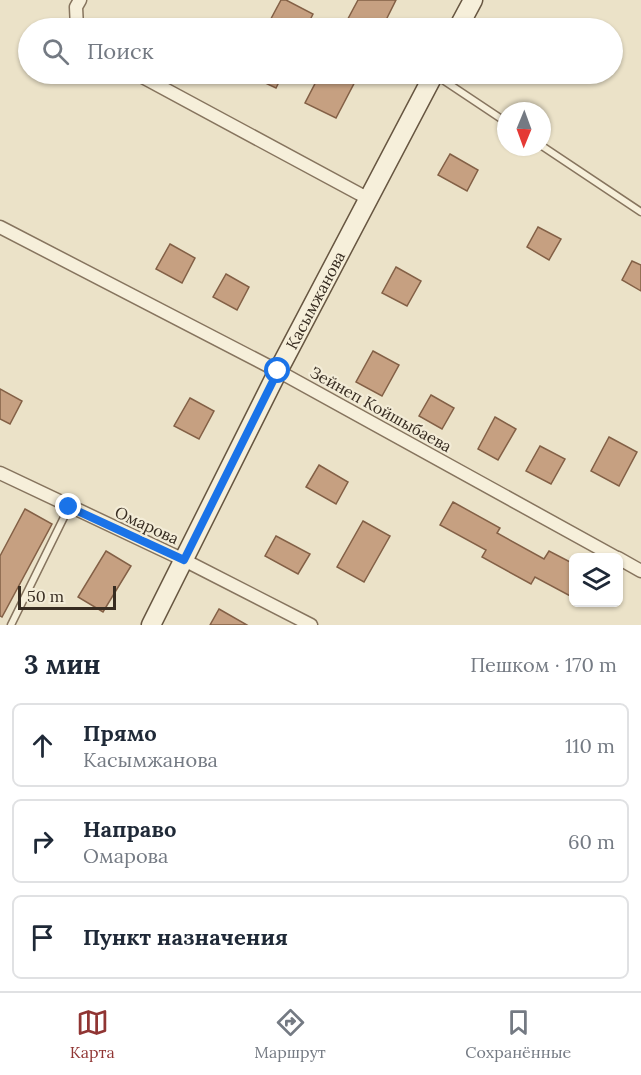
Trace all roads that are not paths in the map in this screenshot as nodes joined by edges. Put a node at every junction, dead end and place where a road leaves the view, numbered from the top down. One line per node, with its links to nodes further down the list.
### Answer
1 (80, 0): 3 (street)
2 (472, 0): 4 (street)
3 (77, 18)
4 (463, 18)
5 (156, 84): 10 (street)
6 (429, 84): 10 (street, Касымжанова)
7 (449, 84): 8 (lane)
8 (497, 116)
9 (551, 152): 11 (lane)
10 (367, 198): 13 (street, Касымжанова)
11 (641, 212)
12 (0, 227): 13 (street, Зейнеп Койшыбаева)
13 (278, 371): 16 (street, Зейнеп Койшыбаева); 17 (street, Касымжанова)
14 (0, 473): 15 (street, Омарова)
15 (69, 507): 17 (street, Омарова); 20 (lane)
16 (609, 553)
17 (184, 560): 21 (street, Касымжанова); 22 (street, Омарова)
18 (623, 561): 19 (street, Зейнеп Койшыбаева)
19 (641, 571)
20 (11, 625)
21 (151, 625)
22 (311, 625)

